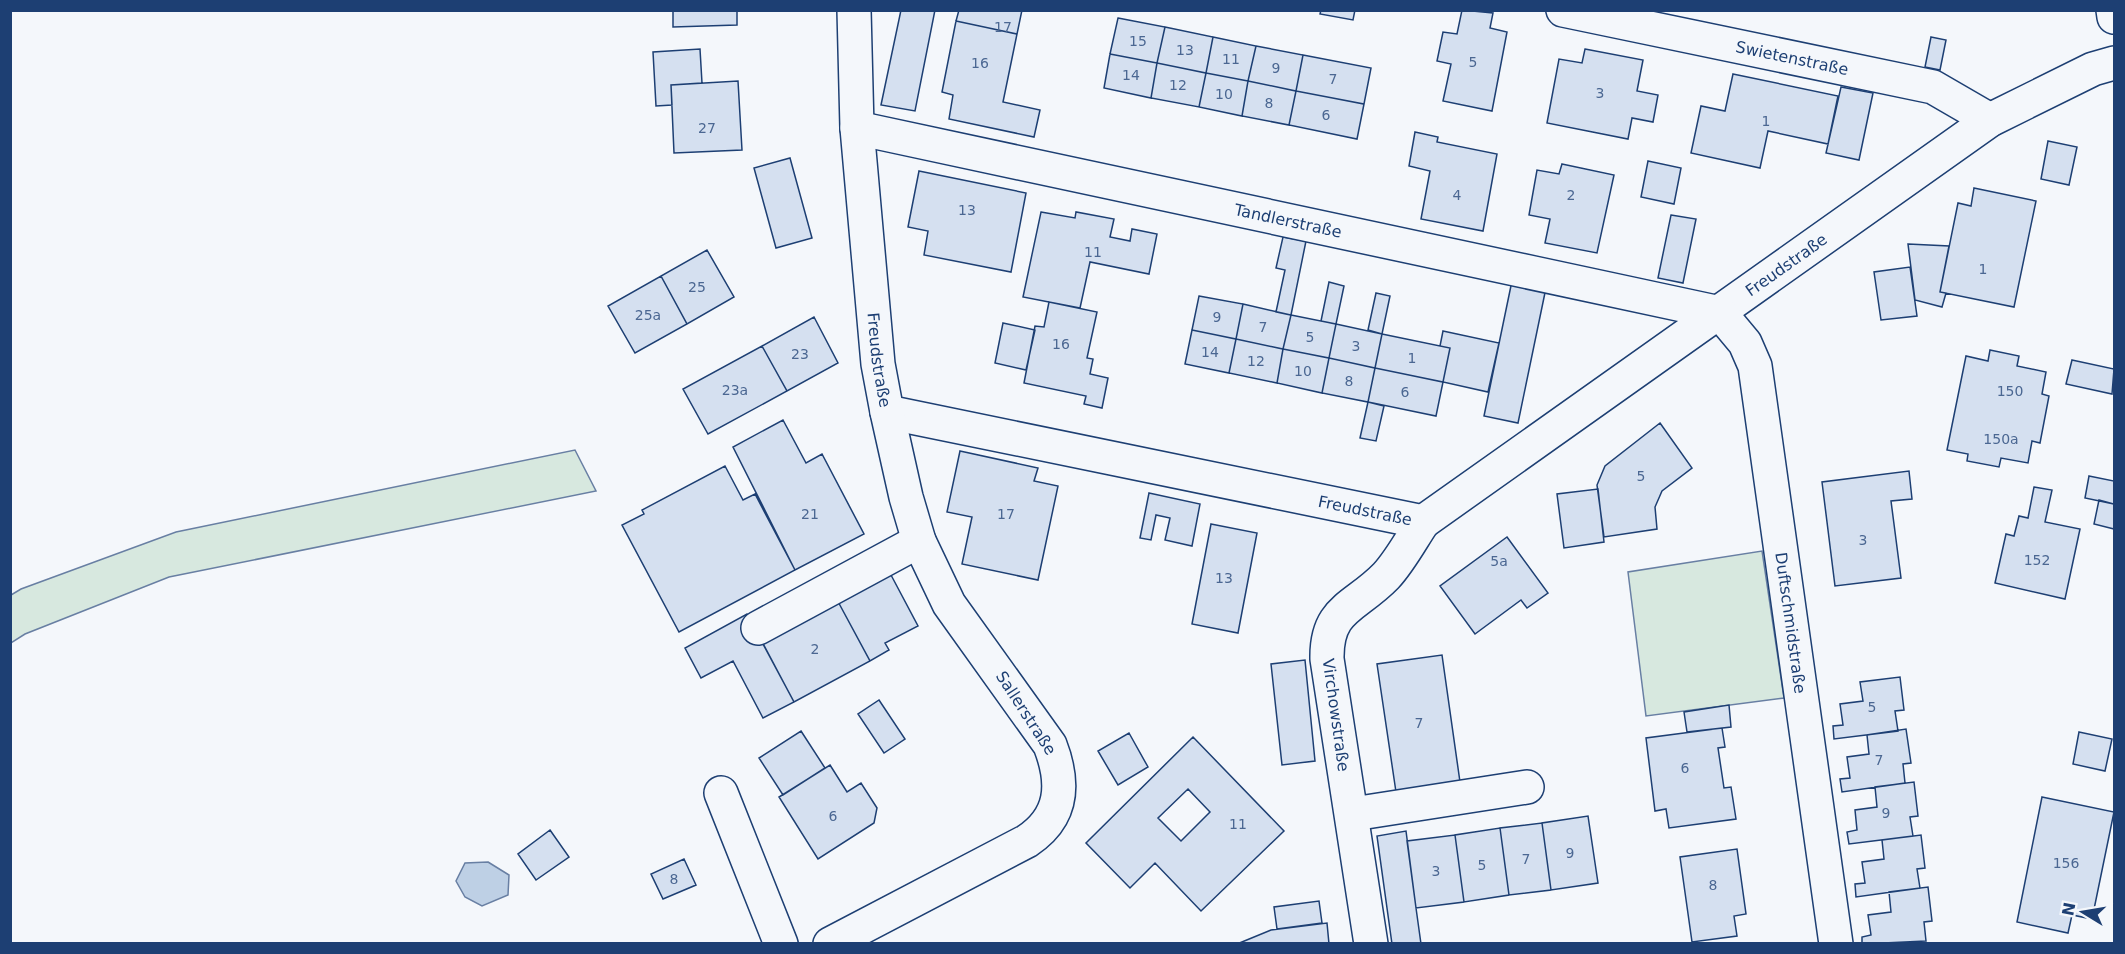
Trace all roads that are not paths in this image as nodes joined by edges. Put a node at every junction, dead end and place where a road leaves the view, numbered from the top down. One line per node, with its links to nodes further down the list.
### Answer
1 (854, 10): 7 (street, Freudstraße)
2 (2113, 10): 4 (street)
3 (1578, 12): 6 (street, Swietenstraße)
4 (2115, 18)
5 (2115, 63): 6 (street, Freudstraße)
6 (1990, 120): 8 (street, Freudstraße)
7 (857, 128): 8 (street, Tandlerstraße); 9 (street, Freudstraße)
8 (1720, 313): 10 (street, Freudstraße); 19 (street, Duftschmidstraße)
9 (887, 412): 10 (street, Freudstraße); 11 (street, Sallerstraße)
10 (1423, 522): 15 (street, Virchowstraße)
11 (918, 541): 12 (street); 17 (street, Sallerstraße)
12 (758, 628)
13 (1527, 788): 15 (street)
14 (721, 793): 16 (street)
15 (1353, 814): 18 (street, Virchowstraße)
16 (781, 944)
17 (830, 944)
18 (1371, 944)
19 (1836, 944)

